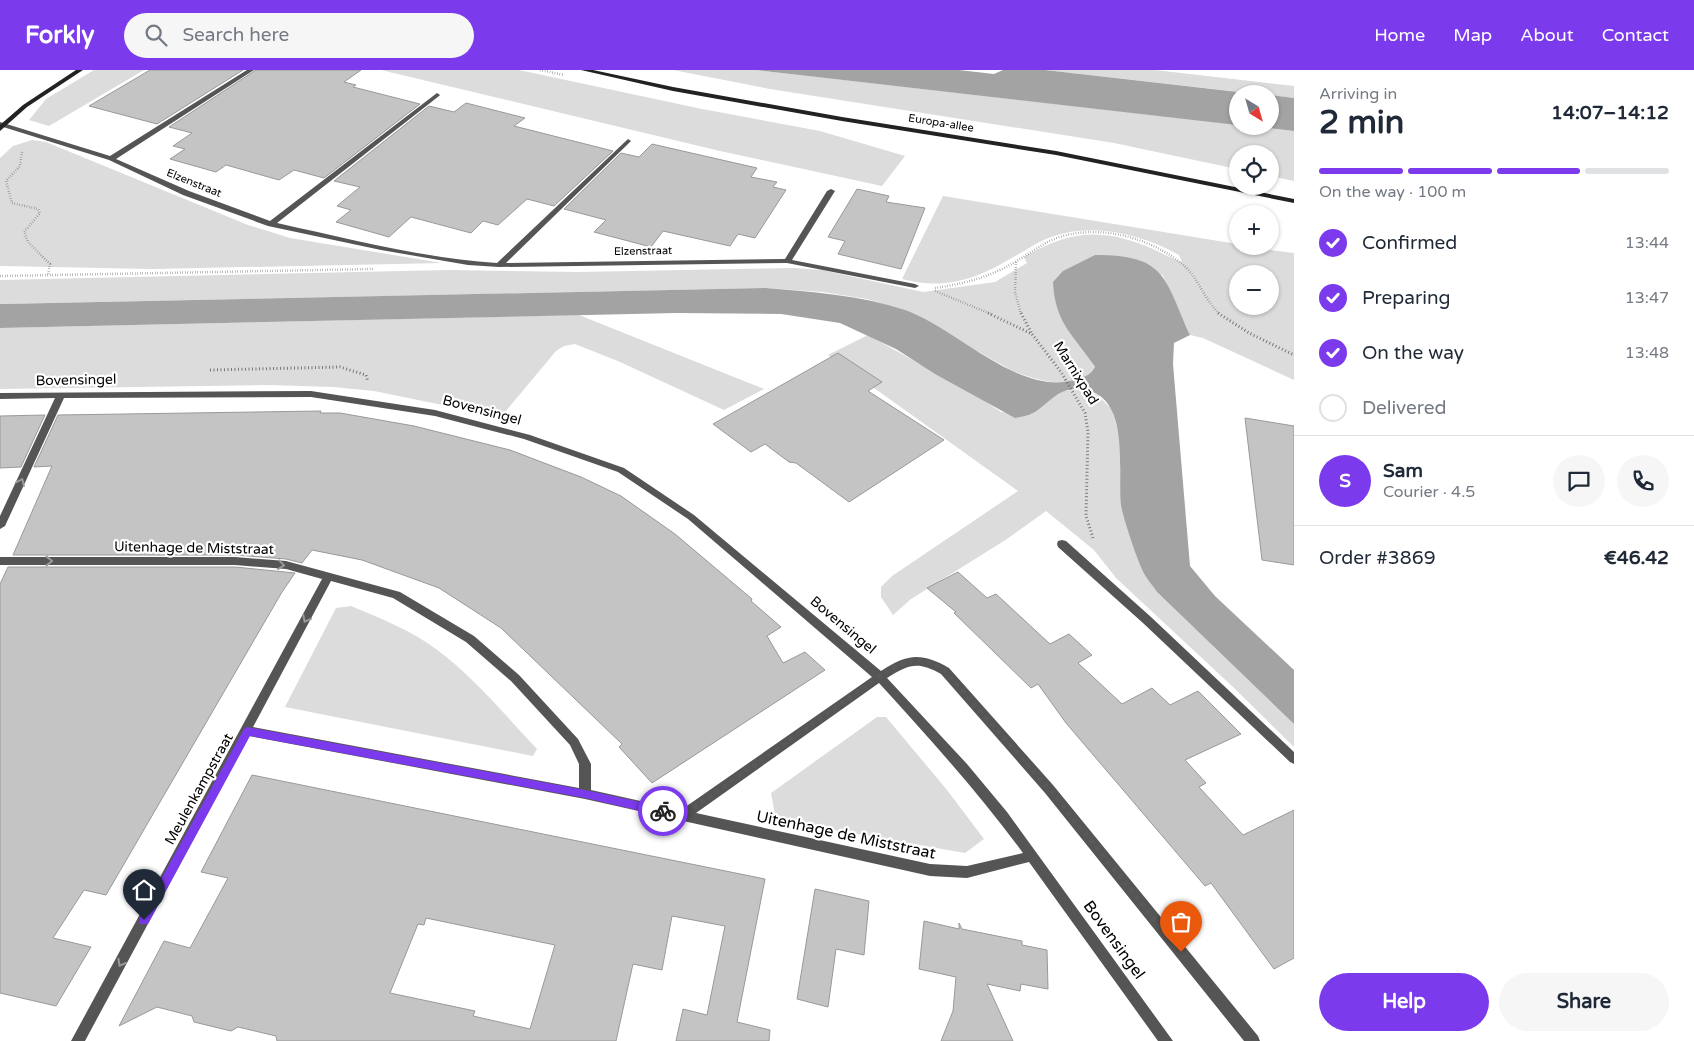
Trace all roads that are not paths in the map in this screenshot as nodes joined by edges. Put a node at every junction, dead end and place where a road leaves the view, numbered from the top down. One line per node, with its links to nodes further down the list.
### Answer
1 (80, 70): 6 (main road)
2 (251, 70): 8 (street)
3 (584, 70): 13 (main road, Europa-allee)
4 (610, 70): 9 (main road, Europa-allee)
5 (437, 95): 14 (street)
6 (1, 126): 8 (street, Elzenstraat)
7 (628, 141): 16 (street)
8 (111, 159): 14 (street, Elzenstraat)
9 (1229, 180)
10 (831, 191): 15 (street)
11 (1279, 191): 12 (main road)
12 (1294, 194)
13 (1294, 200)
14 (271, 224): 16 (street, Elzenstraat)
15 (787, 261): 16 (street, Elzenstraat); 17 (street, Elzenstraat)
16 (499, 265)
17 (915, 286)
18 (61, 395): 19 (street, Bovensingel); 20 (street, one-way to 18); 24 (street, Bovensingel)
19 (0, 396)
20 (0, 526)
21 (1062, 544): 26 (street)
22 (0, 561): 23 (street, Uitenhage de Miststraat, one-way to 23)
23 (329, 576): 25 (street, Meulenkampstraat, one-way to 25); 27 (street, Uitenhage de Miststraat)
24 (880, 676): 28 (street); 29 (street, Bovensingel); 32 (street)
25 (247, 731): 27 (street, Uitenhage de Miststraat); 30 (street, Meulenkampstraat, one-way to 30)
26 (1294, 759)
27 (585, 794): 28 (street, Uitenhage de Miststraat)
28 (682, 816): 29 (street, Uitenhage de Miststraat)
29 (1033, 856): 31 (street, Bovensingel)
30 (78, 1041)
31 (1166, 1041)
32 (1253, 1041)

